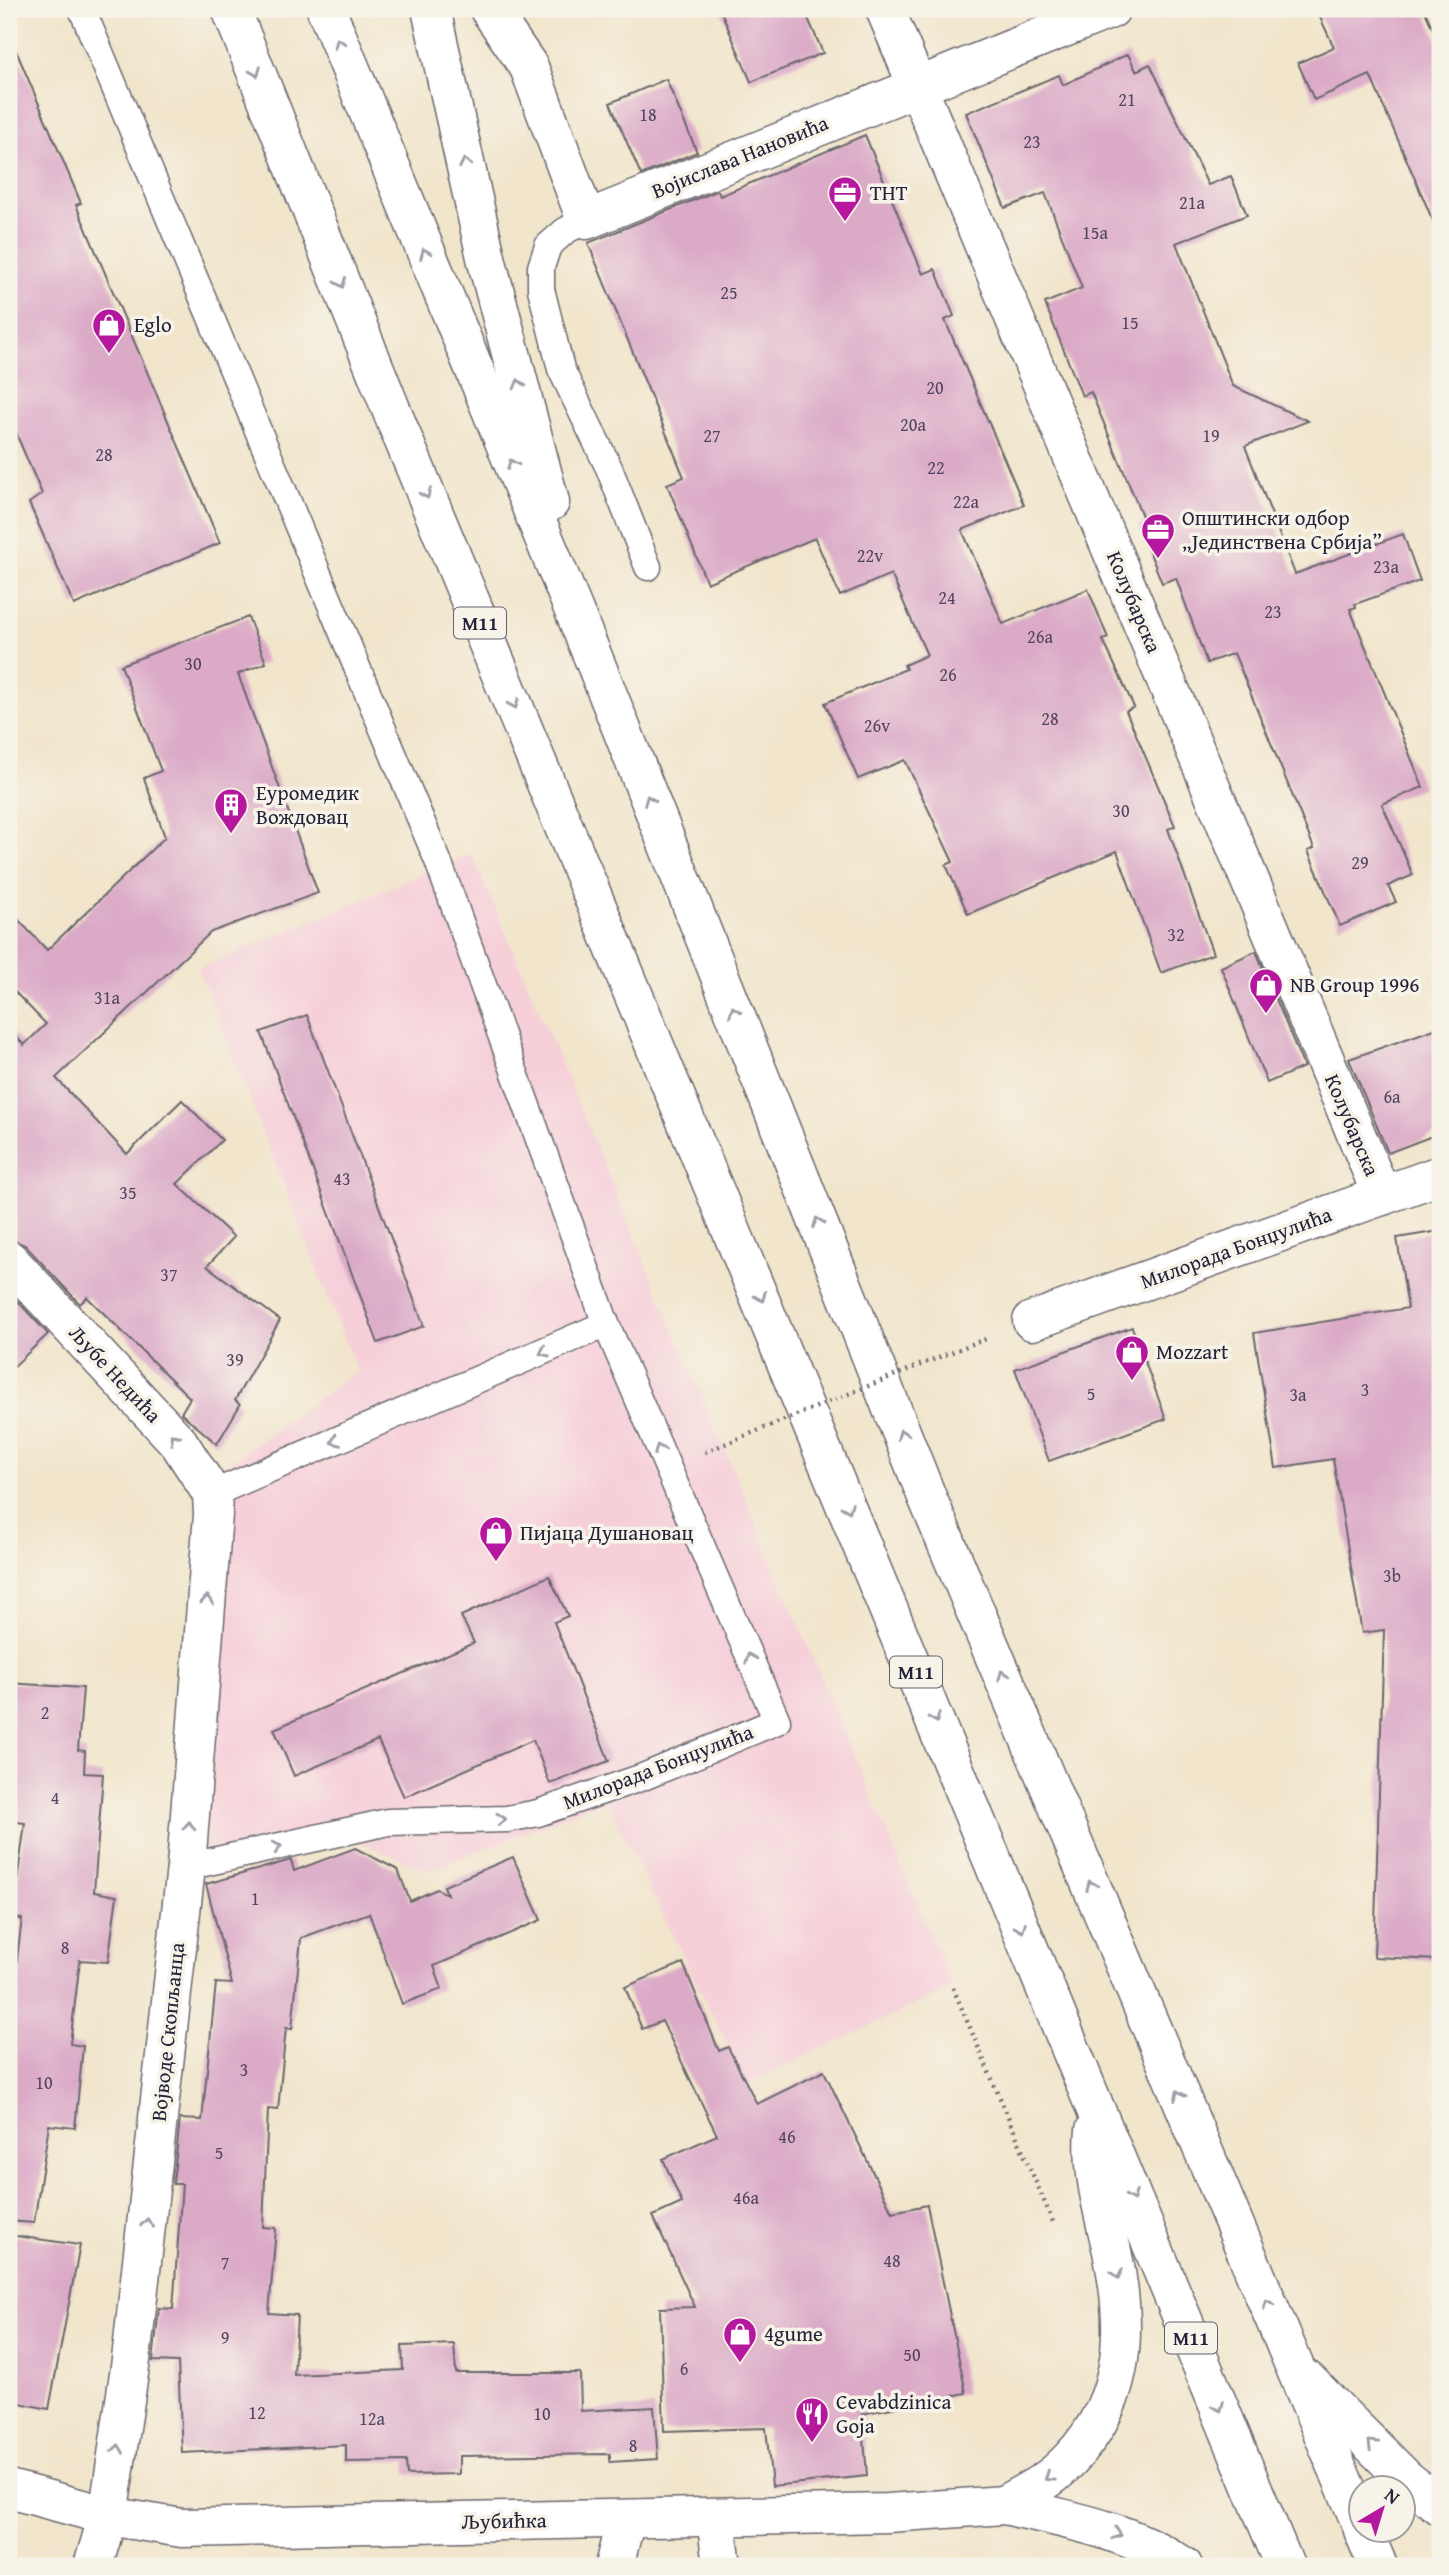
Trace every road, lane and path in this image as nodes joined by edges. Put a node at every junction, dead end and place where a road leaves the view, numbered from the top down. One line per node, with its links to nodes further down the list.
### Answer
1 (82, 9): 16 (lane)
2 (230, 9): 22 (main road, M11, one-way to 22)
3 (326, 9): 11 (main road, one-way to 3)
4 (431, 9): 11 (main road, one-way to 4)
5 (489, 9): 9 (main road)
6 (885, 9): 8 (main road, Колубарска)
7 (1111, 9): 8 (main road, Војислава Нановића)
8 (917, 84): 9 (main road, Војислава Нановића); 13 (main road, Колубарска)
9 (586, 220): 10 (lane)
10 (648, 567)
11 (595, 662): 24 (main road, one-way to 11)
12 (1440, 1175): 13 (main road, Милорада Бонџулића)
13 (1382, 1196): 15 (main road, Милорада Бонџулића)
14 (9, 1260): 19 (main road, Љубе Недића, one-way to 14)
15 (1032, 1321)
16 (606, 1324): 19 (lane, one-way to 19); 20 (lane, Милорада Бонџулића, one-way to 16)
17 (976, 1342): 18 (path, bridge)
18 (705, 1452)
19 (212, 1494): 20 (main road, Војводе Скопљанца, one-way to 19)
20 (186, 1867): 29 (main road, Војводе Скопљанца, one-way to 20)
21 (953, 1988): 23 (path)
22 (1096, 2110): 27 (main road, one-way to 27); 37 (main road, M11, one-way to 37)
23 (1058, 2234)
24 (1294, 2367): 26 (main road); 28 (main road, one-way to 24)
25 (9, 2489): 29 (main road, Љубићка)
26 (1348, 2495)
27 (1004, 2505): 30 (main road, Љубићка); 36 (main road, one-way to 36)
28 (1440, 2506)
29 (108, 2516): 31 (main road, Љубићка); 33 (main road, Војводе Скопљанца)
30 (716, 2517): 31 (main road, Љубићка); 35 (main road)
31 (626, 2519): 34 (main road)
32 (1369, 2544): 38 (main road)
33 (93, 2566)
34 (614, 2566)
35 (722, 2566)
36 (1183, 2566)
37 (1285, 2566)
38 (1378, 2566)

